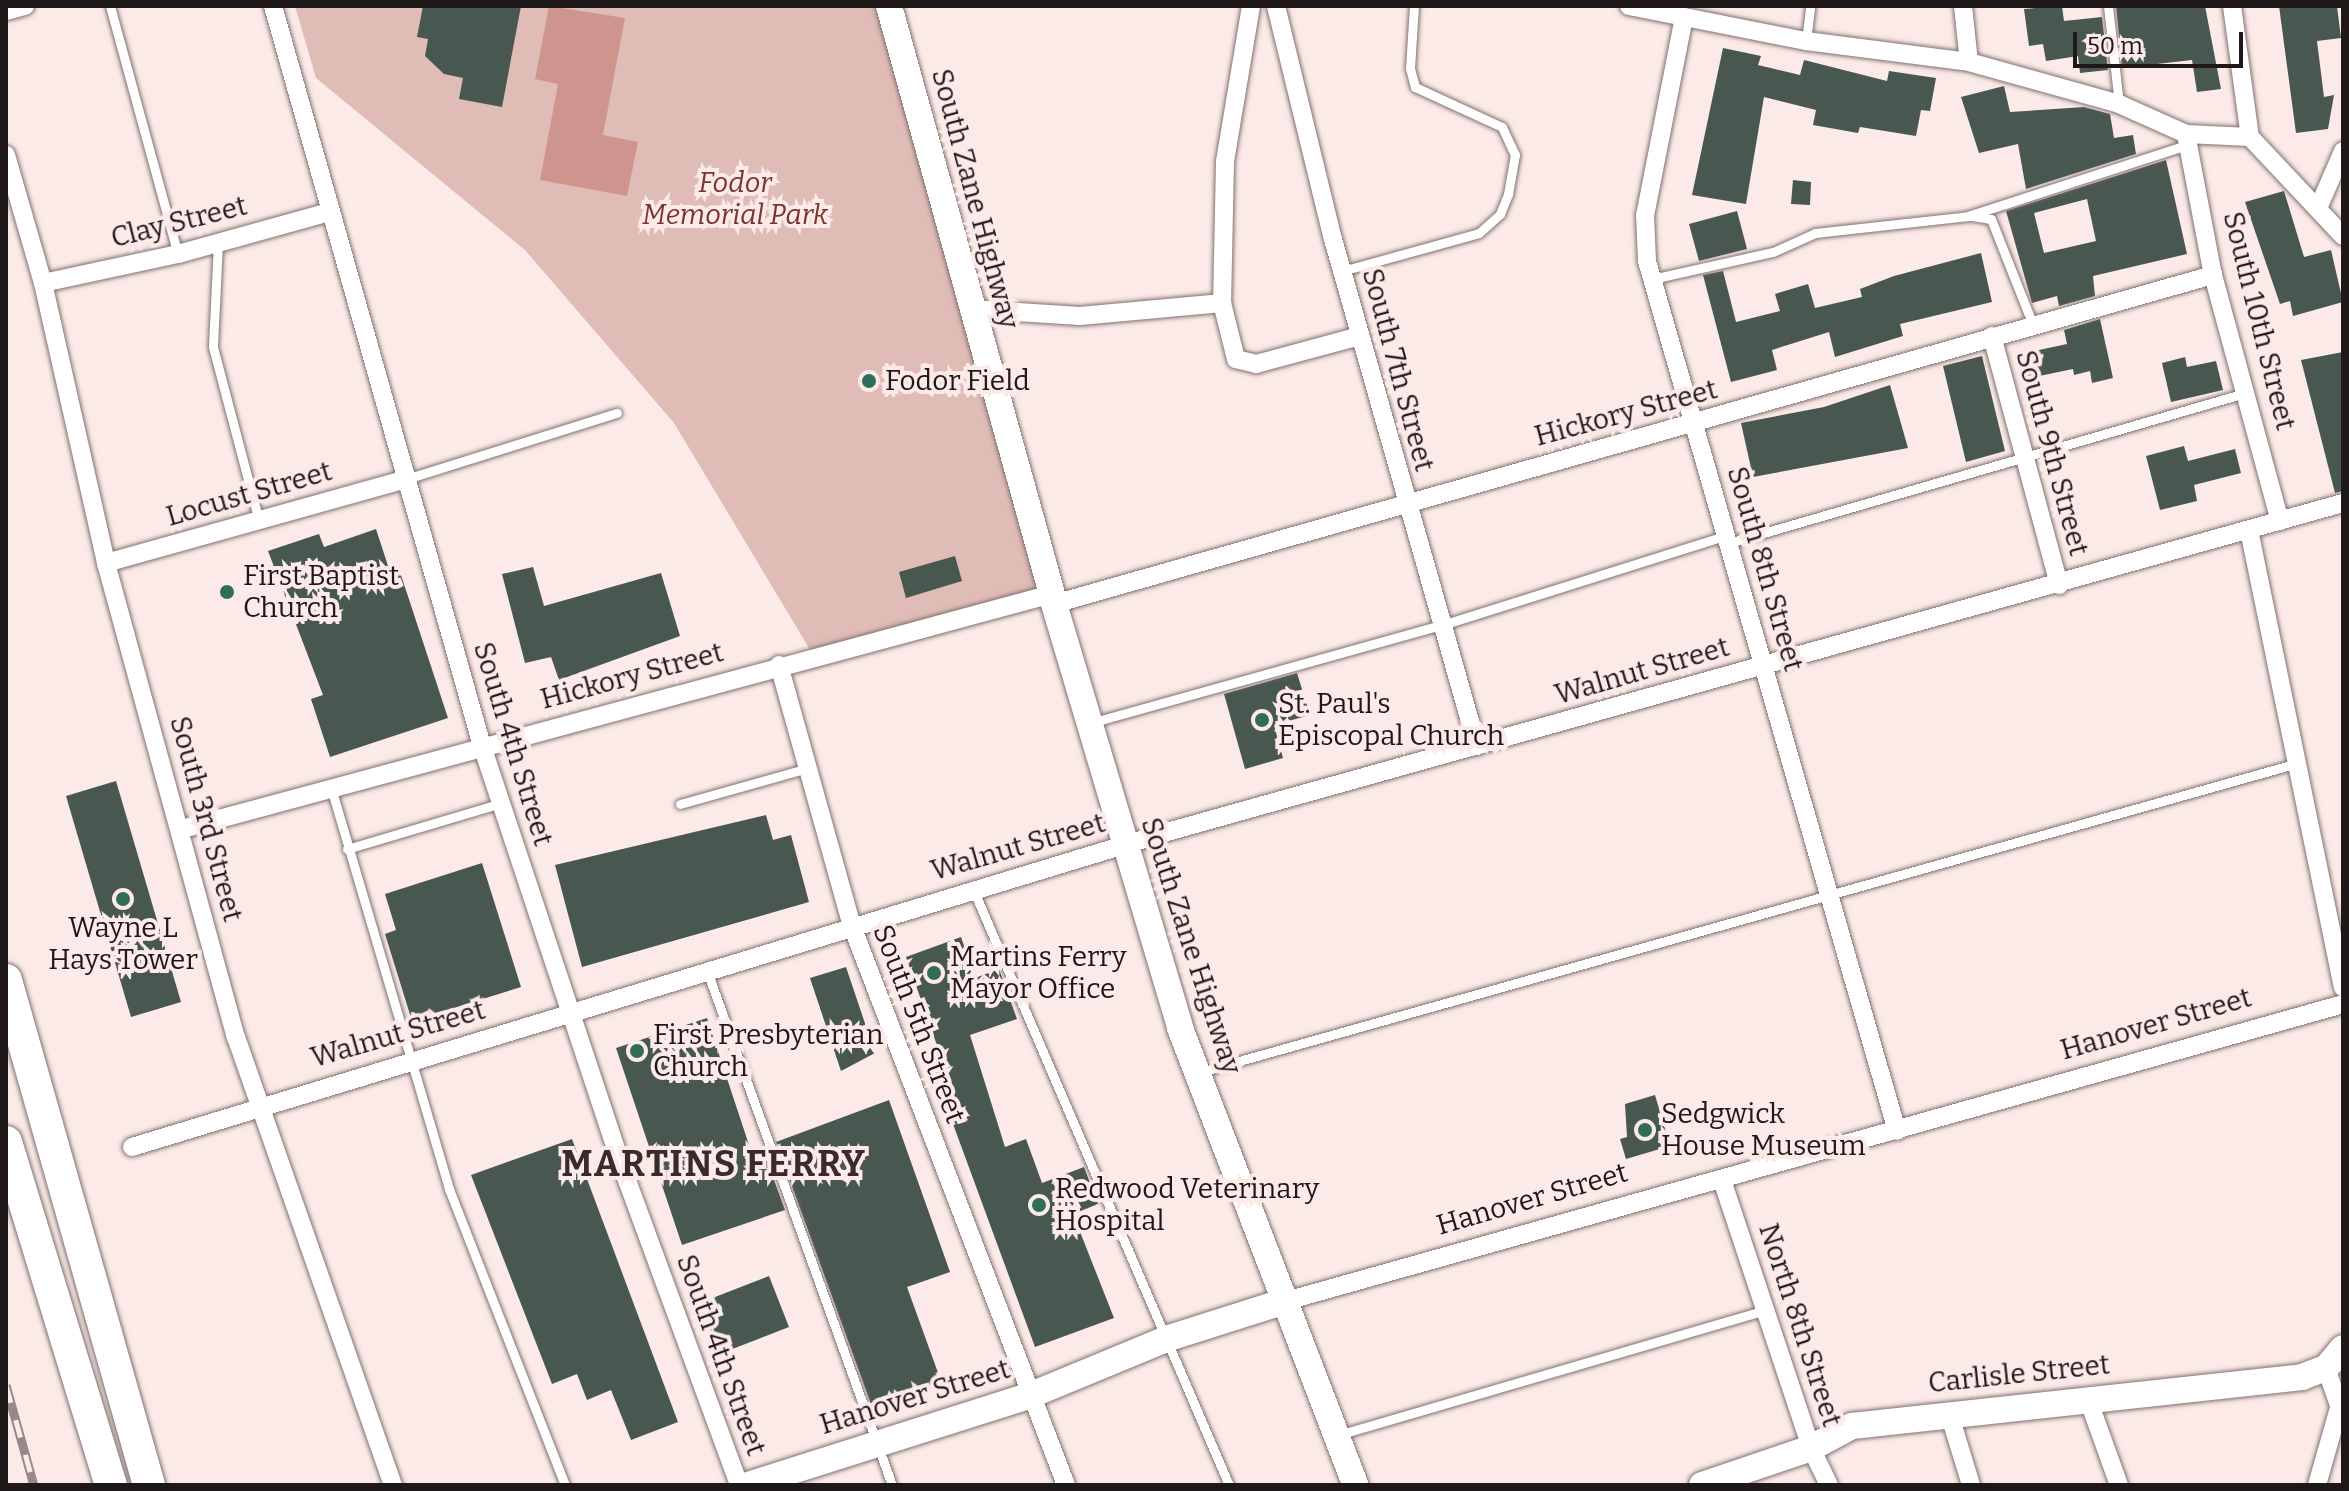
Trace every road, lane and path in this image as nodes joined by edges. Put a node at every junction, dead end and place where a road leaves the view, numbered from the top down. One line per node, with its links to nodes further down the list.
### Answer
1 (25, 6): 13 (street)
2 (110, 6): 27 (lane)
3 (273, 6): 23 (street, South 4th Street)
4 (889, 6): 33 (main road, South Zane Highway)
5 (1251, 6): 32 (street)
6 (1276, 6): 28 (street, South 7th Street)
7 (1414, 6): 28 (lane)
8 (1629, 6): 14 (street)
9 (1810, 6): 15 (lane)
10 (1963, 6): 16 (street)
11 (2108, 6): 17 (lane)
12 (2232, 6): 18 (street)
13 (6, 11)
14 (1684, 17): 15 (street); 30 (street, South 8th Street)
15 (1806, 41): 16 (street)
16 (1969, 62): 17 (street)
17 (2119, 104): 19 (street)
18 (2250, 137): 19 (street); 22 (street)
19 (2188, 139): 24 (lane); 29 (street, South 10th Street)
20 (2343, 151): 22 (street)
21 (6, 155): 31 (street, South 3rd Street)
22 (2319, 206): 25 (street)
23 (329, 212): 26 (street, Clay Street); 41 (street, South 4th Street)
24 (1968, 216): 30 (lane); 34 (lane)
25 (2343, 236)
26 (218, 243): 27 (street, Clay Street); 44 (lane)
27 (178, 254): 31 (street, Clay Street)
28 (1342, 271): 35 (street, South 7th Street)
29 (2213, 275): 34 (street, Hickory Street); 37 (street, South 10th Street)
30 (1652, 279): 39 (street, South 8th Street)
31 (43, 283): 48 (street, South 3rd Street)
32 (1222, 303): 33 (street); 35 (street)
33 (971, 309): 50 (main road, South Zane Highway)
34 (2033, 325): 36 (street, Hickory Street)
35 (1360, 336): 43 (street, South 7th Street)
36 (1992, 336): 39 (street, Hickory Street); 40 (street, South 9th Street)
37 (2245, 393): 40 (lane); 45 (street, South 10th Street)
38 (617, 413): 41 (lane)
39 (1695, 424): 43 (street, Hickory Street); 47 (street, South 8th Street)
40 (2022, 460): 47 (lane); 49 (street, South 9th Street)
41 (406, 479): 44 (street, Locust Street); 55 (street, South 4th Street)
42 (2343, 503): 45 (street)
43 (1406, 504): 50 (street, Hickory Street); 51 (street, South 7th Street)
44 (259, 521): 48 (street, Locust Street)
45 (2280, 521): 46 (street, Walnut Street)
46 (2249, 530): 49 (street, Walnut Street); 57 (street)
47 (1728, 539): 51 (lane); 53 (street, South 8th Street)
48 (106, 563): 62 (street, South 3rd Street)
49 (2059, 585): 53 (street, Walnut Street)
50 (1053, 599): 52 (street, Hickory Street); 54 (main road, South Zane Highway)
51 (1442, 625): 54 (lane); 56 (street, South 7th Street)
52 (779, 665): 55 (street, Hickory Street); 58 (street, South 5th Street)
53 (1762, 667): 56 (street, Walnut Street); 66 (street, South 8th Street)
54 (1089, 723): 63 (main road, South Zane Highway)
55 (482, 746): 59 (street, Hickory Street); 60 (street, South 4th Street)
56 (1477, 746): 63 (street, Walnut Street)
57 (2294, 764): 66 (lane); 70 (street)
58 (808, 768): 61 (lane); 67 (street, South 5th Street)
59 (332, 791): 62 (street, Hickory Street); 64 (lane)
60 (501, 803): 64 (lane); 72 (street, South 4th Street)
61 (680, 804)
62 (182, 829): 75 (street, South 3rd Street)
63 (1124, 845): 65 (street, Walnut Street); 74 (main road, South Zane Highway)
64 (347, 849): 73 (lane)
65 (973, 889): 67 (street, Walnut Street); 82 (lane)
66 (1829, 897): 74 (lane); 76 (street, South 8th Street)
67 (852, 926): 68 (street, Walnut Street); 84 (street, South 5th Street)
68 (707, 971): 72 (street, Walnut Street); 89 (lane)
69 (6, 980): 92 (highway)
70 (2343, 987)
71 (2343, 1004): 76 (street, Hanover Street)
72 (570, 1014): 73 (street, Walnut Street); 95 (street, South 4th Street)
73 (408, 1060): 75 (street, Walnut Street); 94 (lane)
74 (1197, 1072): 80 (main road, South Zane Highway)
75 (257, 1104): 78 (street, Walnut Street); 93 (street, South 3rd Street)
76 (1897, 1131): 79 (street, Hanover Street)
77 (6, 1142): 91 (highway)
78 (132, 1147)
79 (1722, 1180): 80 (street, Hanover Street); 81 (street, North 8th Street)
80 (1286, 1301): 82 (main road, Hanover Street); 88 (main road, South Zane Highway)
81 (1768, 1309): 88 (lane); 90 (street, North 8th Street)
82 (1166, 1339): 84 (main road, Hanover Street); 99 (lane)
83 (2334, 1358): 85 (main road, Carlisle Street); 86 (street)
84 (1031, 1395): 89 (main road, Hanover Street); 98 (street, South 5th Street)
85 (2088, 1399): 87 (main road, Carlisle Street); 104 (street)
86 (2342, 1411): 105 (street)
87 (1949, 1413): 90 (main road, Carlisle Street); 103 (street)
88 (1335, 1436): 100 (main road, South Zane Highway)
89 (876, 1440): 96 (main road, Hanover Street); 97 (lane)
90 (1811, 1448): 101 (main road, Carlisle Street); 102 (street, North 8th Street)
91 (111, 1485)
92 (149, 1485)
93 (393, 1485)
94 (565, 1485)
95 (739, 1485)
96 (748, 1485)
97 (892, 1485)
98 (1066, 1485)
99 (1229, 1485)
100 (1355, 1485)
101 (1702, 1485)
102 (1829, 1485)
103 (1971, 1485)
104 (2119, 1485)
105 (2317, 1485)

